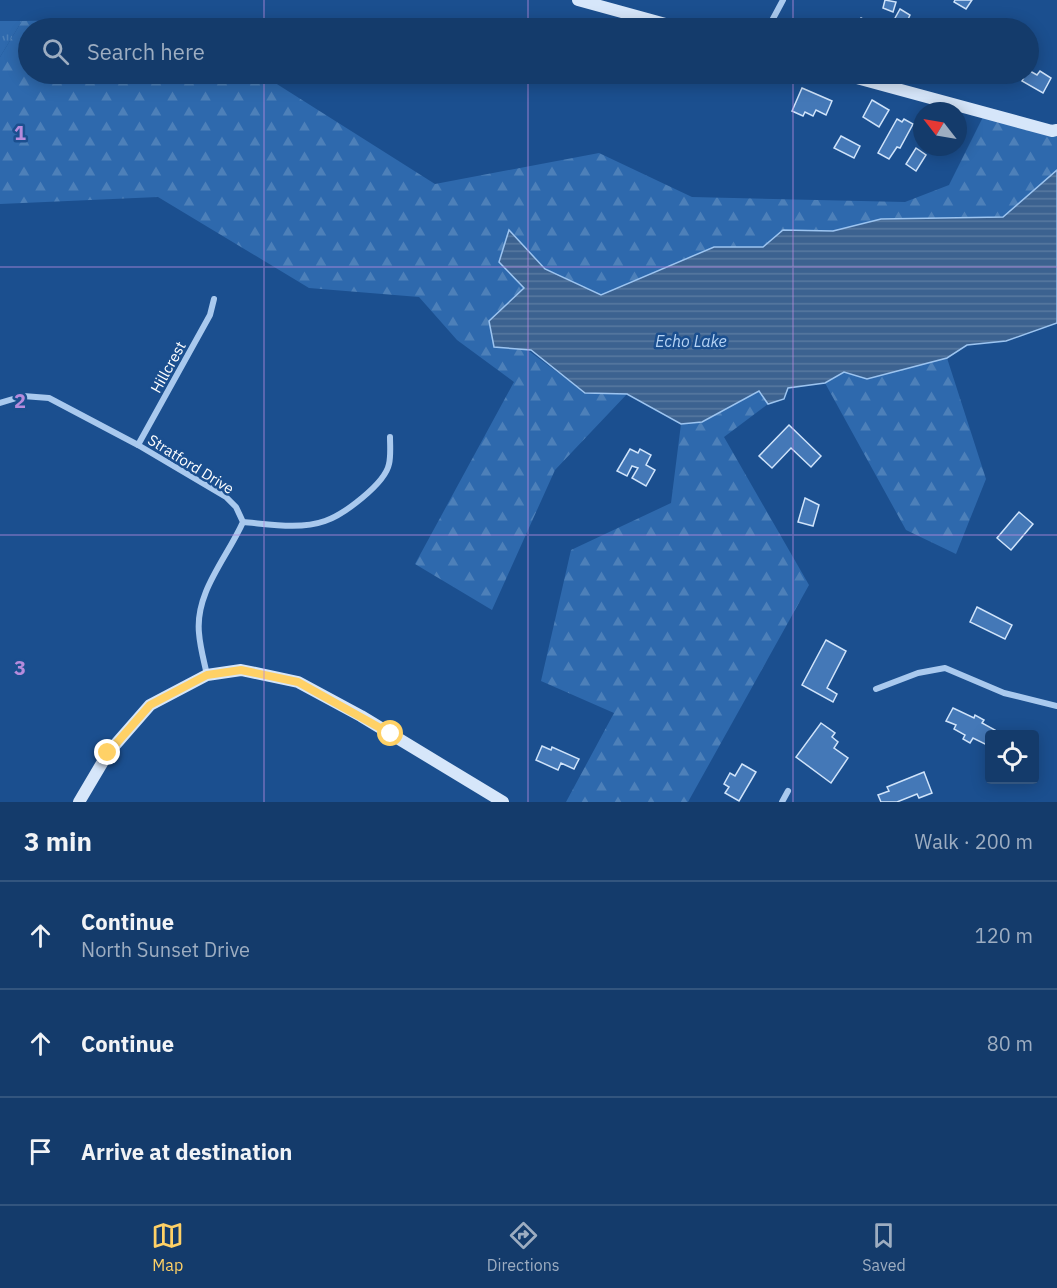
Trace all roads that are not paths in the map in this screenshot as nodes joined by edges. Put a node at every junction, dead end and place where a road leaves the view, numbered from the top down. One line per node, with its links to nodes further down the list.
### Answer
1 (578, 0): 3 (main road)
2 (783, 0): 5 (street)
3 (594, 2): 4 (main road)
4 (647, 18)
5 (773, 18)
6 (879, 84): 7 (main road)
7 (1057, 130)
8 (214, 299): 11 (street, Hillcrest)
9 (0, 403): 11 (street, Stratford Drive)
10 (390, 437): 12 (street)
11 (138, 445): 12 (street, Stratford Drive)
12 (243, 522): 13 (street)
13 (207, 675): 17 (main road); 18 (main road)
14 (876, 689): 15 (street)
15 (1057, 706)
16 (788, 791): 19 (street)
17 (79, 802)
18 (503, 802)
19 (782, 802)

